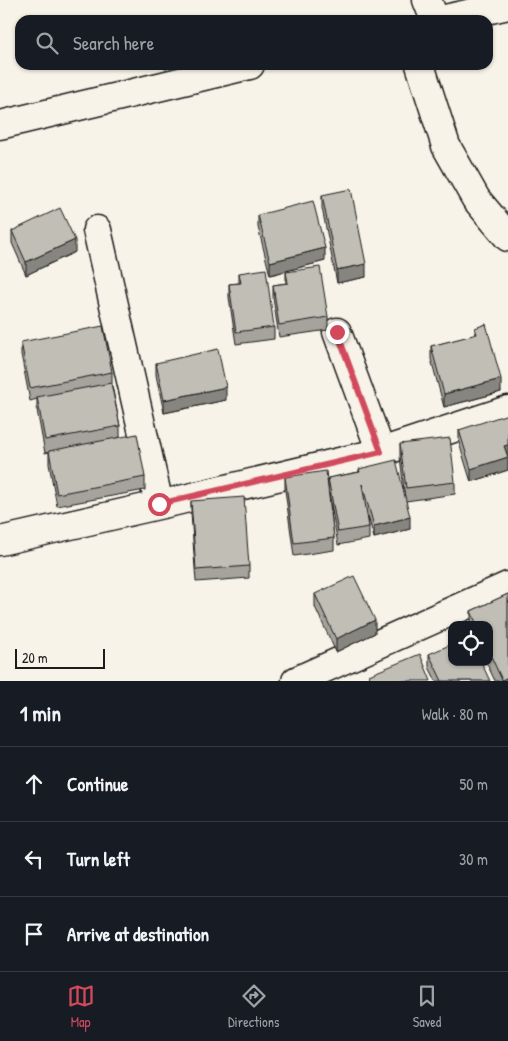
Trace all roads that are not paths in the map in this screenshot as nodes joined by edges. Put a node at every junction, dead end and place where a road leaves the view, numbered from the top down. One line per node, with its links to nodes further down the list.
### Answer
1 (427, 0): 3 (street)
2 (508, 5): 4 (street)
3 (433, 15)
4 (463, 15)
5 (229, 70): 7 (street)
6 (422, 70): 9 (street)
7 (0, 124)
8 (96, 230): 13 (street)
9 (508, 237)
10 (337, 332): 12 (street)
11 (508, 410): 12 (street)
12 (381, 452): 13 (street)
13 (159, 504): 14 (street)
14 (0, 541)
15 (508, 586): 16 (street)
16 (296, 681)

